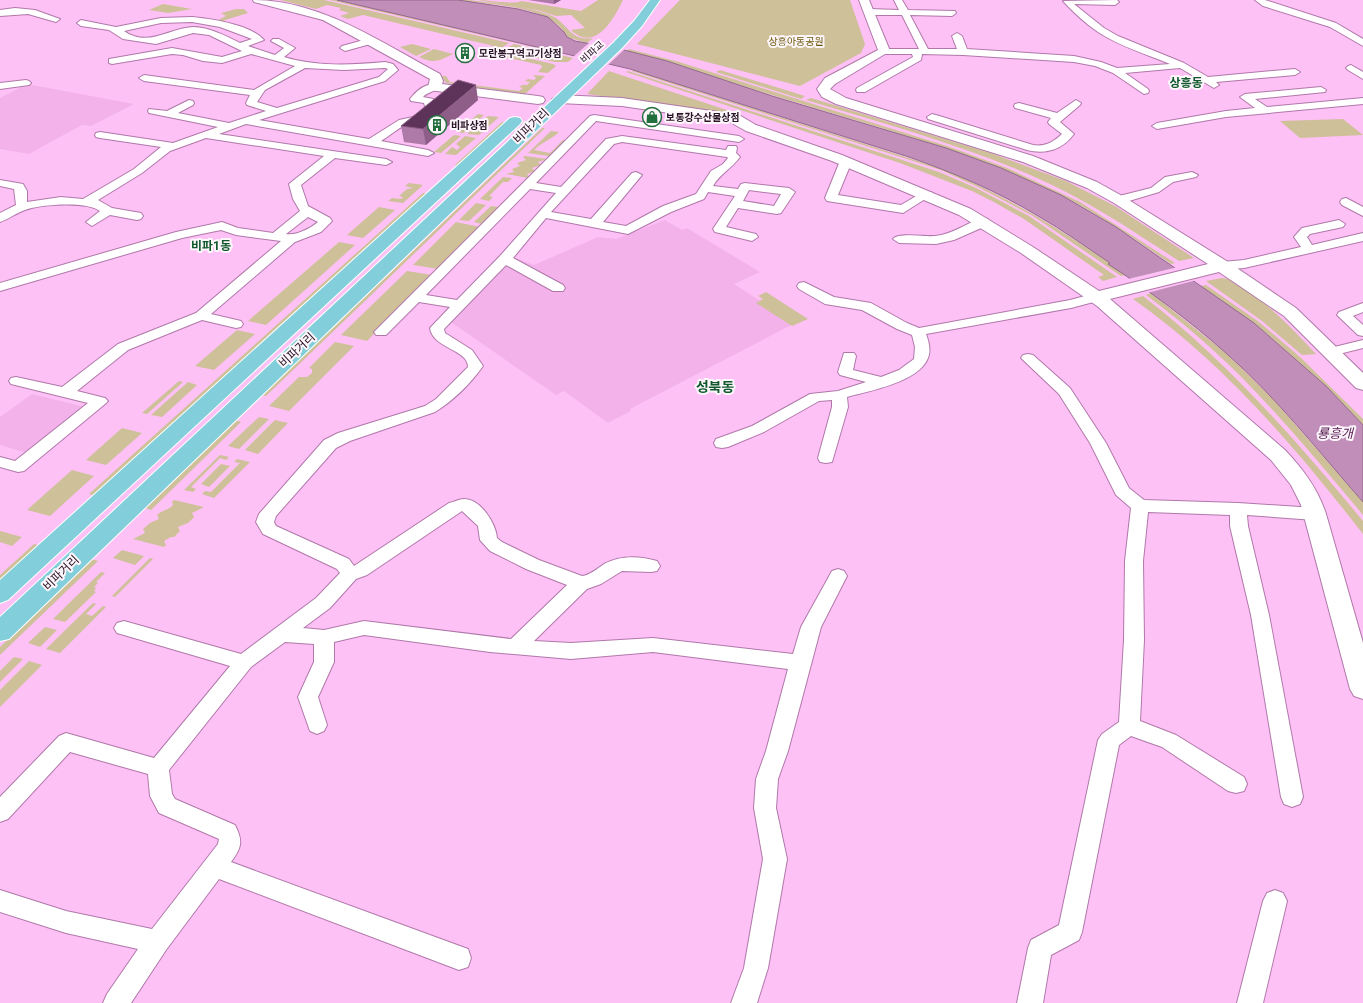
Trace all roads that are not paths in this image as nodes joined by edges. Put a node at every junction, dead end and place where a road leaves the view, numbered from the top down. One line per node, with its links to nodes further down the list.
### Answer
1 (258, 0): 17 (street)
2 (655, 0): 31 (main road, 비파교)
3 (898, 0): 8 (street)
4 (1067, 0): 6 (street); 32 (street)
5 (1259, 0): 18 (street)
6 (1115, 2)
7 (867, 6): 8 (street); 23 (street)
8 (903, 12): 10 (street); 24 (street)
9 (0, 13): 11 (street)
10 (952, 14)
11 (56, 19)
12 (81, 23): 13 (street)
13 (116, 30): 15 (street); 20 (street)
14 (958, 36): 25 (street)
15 (156, 41): 19 (street); 20 (street)
16 (276, 41): 26 (street)
17 (371, 41): 21 (street); 28 (street)
18 (1363, 43)
19 (181, 46)
20 (238, 46): 22 (street)
21 (345, 48)
22 (251, 51): 26 (street); 27 (street)
23 (884, 51): 24 (street); 63 (street)
24 (921, 51): 25 (street); 40 (street)
25 (963, 52): 33 (street)
26 (276, 58): 30 (street)
27 (112, 61)
28 (399, 64): 30 (street); 39 (street); 52 (street)
29 (1354, 64): 35 (street)
30 (302, 66): 43 (street)
31 (585, 66): 44 (main road, 비파거리); 45 (main road, 비파거리)
32 (1181, 66): 33 (street); 34 (street)
33 (1116, 71): 42 (street)
34 (1296, 72)
35 (1363, 76)
36 (144, 78): 43 (street)
37 (26, 83): 38 (street)
38 (0, 86)
39 (434, 87): 45 (street); 64 (street)
40 (861, 90)
41 (1321, 90): 50 (street)
42 (1144, 91)
43 (256, 93): 52 (street)
44 (559, 99): 60 (street); 135 (main road, 비파거리)
45 (538, 100): 133 (main road, 비파거리)
46 (1363, 101): 50 (street)
47 (189, 102): 53 (street)
48 (1076, 103): 55 (street)
49 (1019, 106): 55 (street)
50 (1264, 110): 58 (street)
51 (153, 111): 53 (street)
52 (277, 111): 56 (street)
53 (168, 114): 57 (street)
54 (932, 116): 59 (street)
55 (1059, 117): 59 (street)
56 (244, 121): 57 (street); 64 (street)
57 (230, 126): 62 (street)
58 (1157, 126)
59 (965, 127): 63 (street)
60 (745, 134): 67 (street); 69 (street); 74 (street)
61 (100, 135): 65 (street)
62 (205, 135): 65 (street); 68 (street)
63 (951, 135): 79 (street)
64 (371, 143): 66 (street)
65 (174, 146): 81 (street)
66 (428, 153)
67 (730, 154): 75 (street); 76 (street)
68 (332, 155): 70 (street); 85 (street)
69 (846, 161): 78 (street); 78 (street)
70 (386, 162)
71 (636, 175): 92 (street)
72 (1192, 175): 79 (street)
73 (0, 183): 83 (street)
74 (527, 185): 76 (street); 105 (street)
75 (705, 188): 77 (street); 92 (street)
76 (564, 191): 87 (street)
77 (742, 194): 82 (street); 82 (street)
78 (927, 194): 91 (street)
79 (1119, 200): 101 (street)
80 (1346, 202): 86 (street)
81 (84, 203): 83 (street); 84 (street)
82 (735, 204): 95 (street)
83 (23, 206): 89 (street)
84 (108, 211): 88 (street); 90 (street)
85 (306, 212): 94 (street); 97 (street)
86 (1363, 212)
87 (543, 214): 92 (street); 100 (street)
88 (137, 216)
89 (0, 218)
90 (92, 222)
91 (984, 222): 98 (street); 106 (street)
92 (594, 224)
93 (1339, 224): 99 (street)
94 (275, 237): 97 (street); 103 (street)
95 (752, 237)
96 (1363, 237): 99 (street)
97 (291, 239): 109 (street)
98 (899, 239)
99 (1308, 250): 101 (street)
100 (505, 259): 104 (street); 107 (street)
101 (1222, 266): 106 (street); 115 (street)
102 (804, 286): 112 (street)
103 (0, 287)
104 (558, 288)
105 (415, 297): 107 (street); 111 (street)
106 (1096, 297): 112 (street); 128 (street)
107 (460, 305): 130 (street)
108 (1363, 307): 113 (street)
109 (201, 316): 110 (street); 121 (street)
110 (236, 324)
111 (381, 332)
112 (918, 332): 119 (street)
113 (1363, 332)
114 (1363, 344): 115 (street)
115 (1331, 352): 120 (street)
116 (849, 356): 119 (street)
117 (1028, 358): 126 (street)
118 (16, 381): 121 (street)
119 (881, 382): 122 (street)
120 (1363, 384)
121 (66, 392): 125 (street)
122 (839, 395): 123 (street); 124 (street)
123 (722, 443)
124 (826, 458)
125 (0, 462)
126 (1140, 506): 127 (street); 143 (street)
127 (1238, 509): 128 (street); 146 (street)
128 (1315, 514): 141 (street)
129 (651, 566): 132 (street)
130 (350, 574): 132 (street); 136 (street)
131 (838, 576): 140 (street)
132 (581, 584): 138 (street)
133 (0, 594)
134 (124, 628): 139 (street)
135 (0, 632)
136 (282, 634): 137 (street); 139 (street)
137 (324, 637): 138 (street); 142 (street)
138 (515, 647): 140 (street)
139 (244, 662): 144 (street)
140 (800, 663): 154 (street)
141 (1363, 689)
142 (316, 725)
143 (1129, 726): 145 (street); 155 (street)
144 (158, 768): 147 (street); 148 (street)
145 (1236, 784)
146 (1292, 797)
147 (0, 812)
148 (214, 866): 151 (street); 152 (street)
149 (0, 901): 151 (street)
150 (1275, 901): 156 (street)
151 (157, 942): 153 (street)
152 (459, 958)
153 (116, 1003)
154 (744, 1003)
155 (1030, 1003)
156 (1250, 1003)

